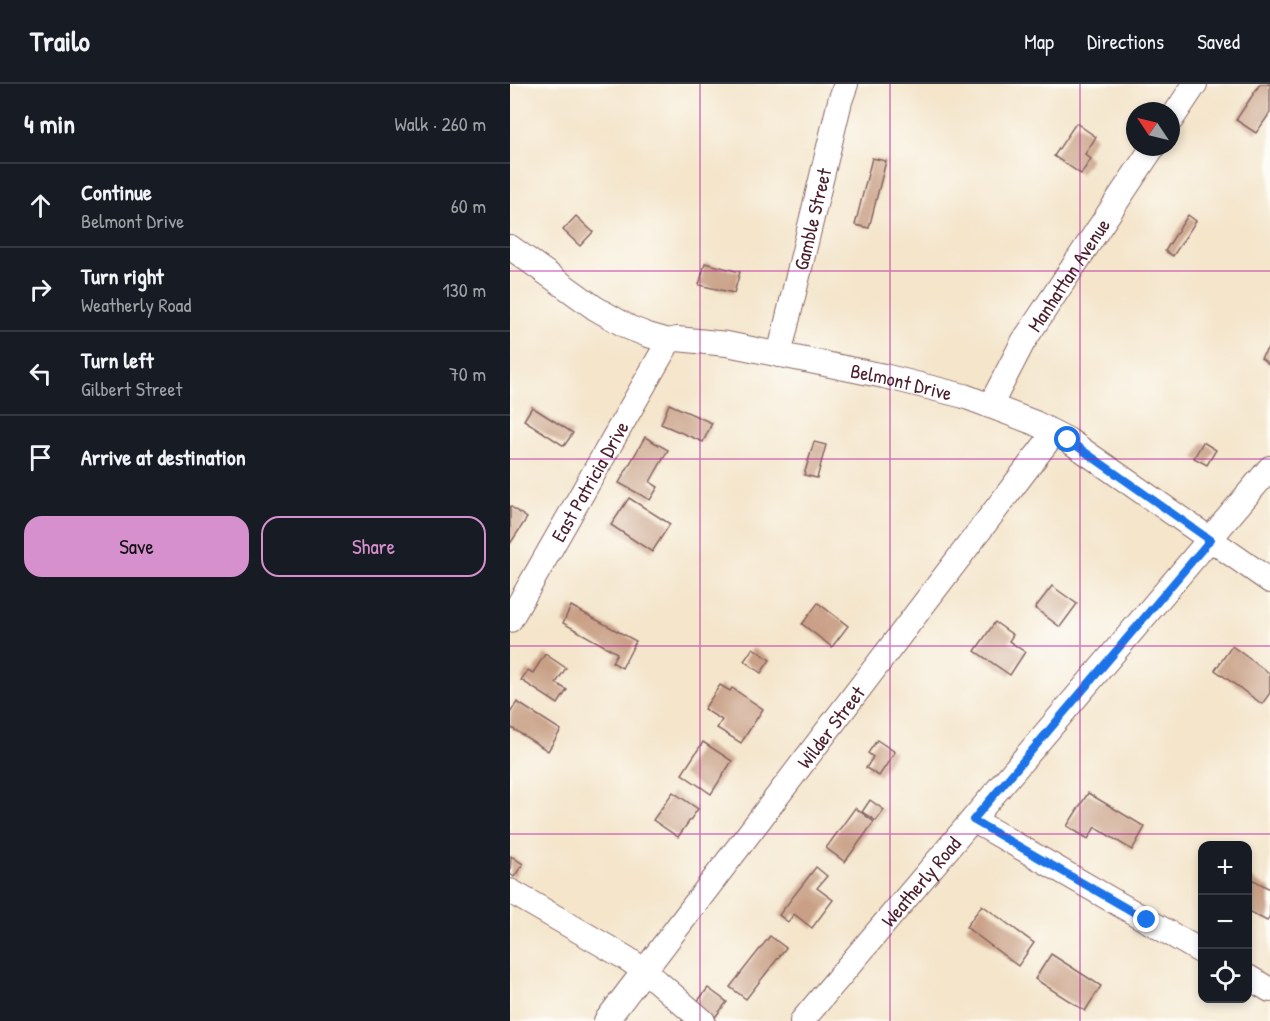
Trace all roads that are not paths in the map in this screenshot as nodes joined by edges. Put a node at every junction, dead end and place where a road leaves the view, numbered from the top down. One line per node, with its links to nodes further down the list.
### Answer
1 (846, 84): 7 (street, Gamble Street)
2 (1196, 84): 3 (street)
3 (1180, 107)
4 (1147, 156): 8 (street, Manhattan Avenue)
5 (510, 247): 6 (street, Belmont Drive)
6 (669, 341): 7 (street, Belmont Drive); 13 (street, East Patricia Drive)
7 (779, 355): 8 (street, Belmont Drive)
8 (990, 406): 9 (street, Belmont Drive)
9 (1054, 433): 11 (street, Belmont Drive); 17 (street, Wilder Street)
10 (1270, 468): 11 (street, Weatherly Road)
11 (1210, 540): 12 (street, Belmont Drive); 14 (street, Weatherly Road)
12 (1270, 581)
13 (510, 620)
14 (973, 820): 16 (street); 22 (street, Weatherly Road)
15 (510, 891): 17 (street)
16 (1198, 949)
17 (645, 971): 20 (street, Wilder Street); 21 (street)
18 (1252, 979): 19 (street)
19 (1270, 990)
20 (606, 1021)
21 (703, 1021)
22 (802, 1021)

